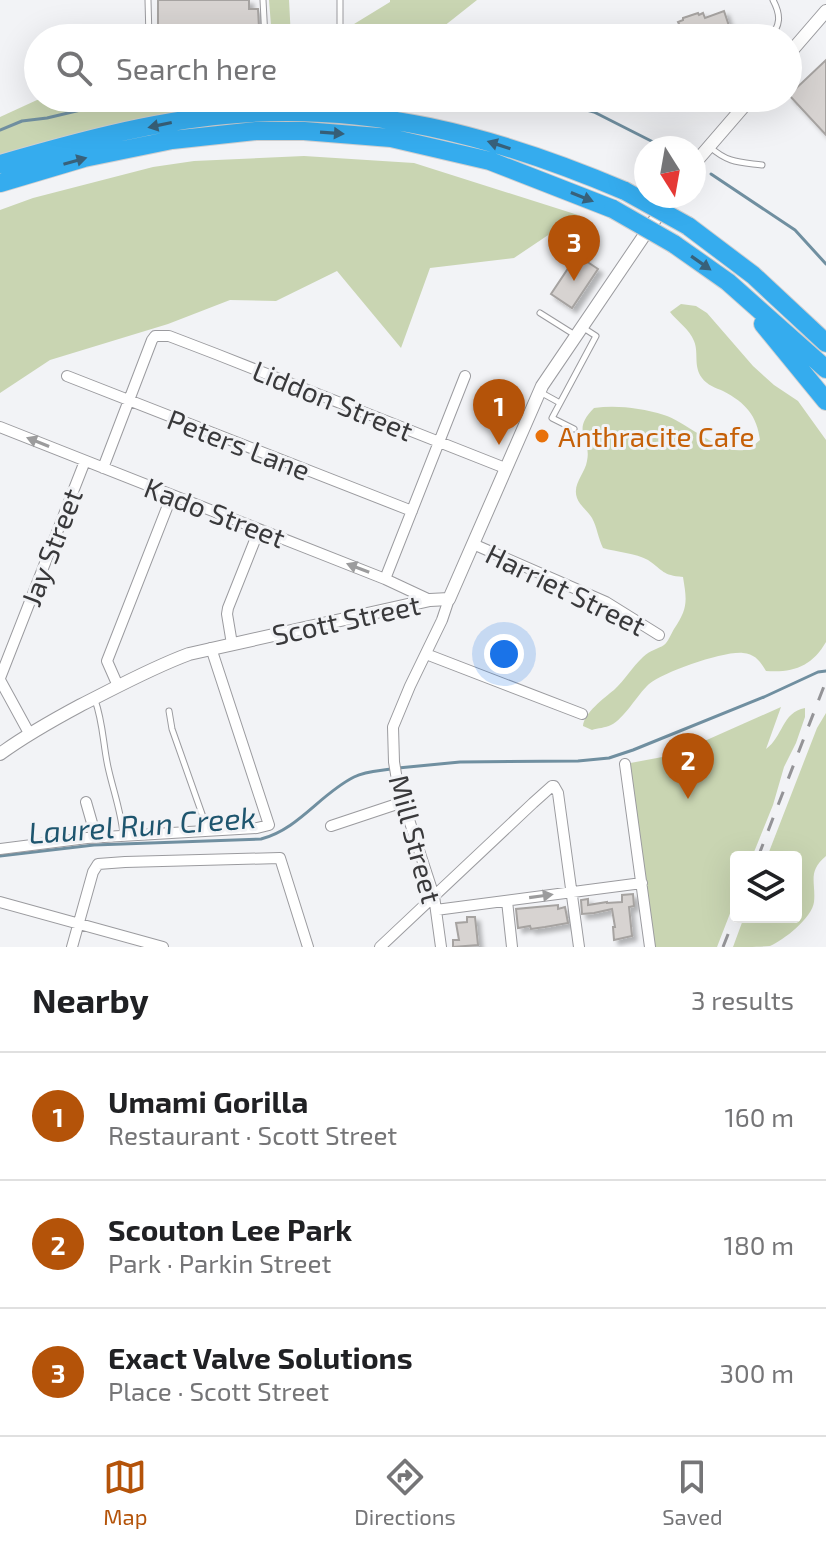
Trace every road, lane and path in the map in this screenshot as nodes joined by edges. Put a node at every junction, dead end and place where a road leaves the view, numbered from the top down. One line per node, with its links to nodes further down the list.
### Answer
1 (148, 0): 6 (lane)
2 (263, 0): 7 (lane)
3 (340, 0): 8 (lane)
4 (773, 0): 9 (lane)
5 (826, 11): 10 (street)
6 (149, 24)
7 (264, 24)
8 (340, 24)
9 (778, 24)
10 (802, 39)
11 (739, 112): 12 (street)
12 (709, 146): 13 (street); 15 (lane)
13 (706, 150)
14 (0, 164): 18 (highway, one-way to 14, bridge)
15 (762, 165)
16 (0, 183): 19 (highway, one-way to 19, bridge)
17 (663, 208): 22 (street, Scott Street)
18 (726, 254): 21 (highway); 23 (highway)
19 (728, 282): 24 (highway); 29 (highway)
20 (540, 313): 22 (lane)
21 (826, 329)
22 (578, 331): 27 (street, Scott Street); 30 (lane)
23 (826, 343)
24 (826, 369)
25 (67, 376): 28 (street, Peters Lane)
26 (465, 376): 33 (street)
27 (539, 392): 30 (lane); 36 (street, Scott Street)
28 (128, 401): 33 (street, Liddon Street); 35 (street); 38 (street, Peters Lane)
29 (826, 401)
30 (560, 403): 32 (lane)
31 (0, 427): 34 (street, Kado Street, one-way to 31)
32 (574, 429)
33 (439, 442): 36 (street, Liddon Street); 38 (street)
34 (85, 461): 35 (street, Kado Street); 48 (street, Jay Street)
35 (103, 468): 37 (street, Kado Street)
36 (505, 468): 40 (street, Scott Street)
37 (172, 495): 39 (street, Kado Street); 49 (street)
38 (412, 511): 41 (street)
39 (259, 530): 41 (street, Kado Street, one-way to 39); 45 (street)
40 (473, 544): 42 (street, Scott Street); 44 (street, Harriet Street)
41 (385, 579): 43 (street, Kado Street)
42 (449, 599): 43 (street, Scott Street); 47 (street, Mill Street)
43 (430, 600): 45 (street, Scott Street)
44 (659, 635)
45 (232, 644): 46 (street, Scott Street)
46 (211, 648): 49 (street, Scott Street); 59 (street)
47 (426, 654): 52 (street); 57 (street, Mill Street)
48 (0, 679): 53 (street)
49 (118, 686): 50 (street, Scott Street)
50 (94, 698): 53 (street, Scott Street); 60 (lane)
51 (169, 711): 59 (lane)
52 (582, 714)
53 (29, 733): 54 (street, Scott Street)
54 (0, 754)
55 (625, 764): 63 (street)
56 (86, 802): 61 (street)
57 (403, 802): 58 (street); 65 (street, Mill Street)
58 (331, 826)
59 (208, 831): 60 (street)
60 (124, 835): 61 (street)
61 (96, 837): 62 (street)
62 (0, 849)
63 (642, 883): 64 (street); 77 (street)
64 (572, 892): 65 (street); 66 (street, one-way to 64); 76 (street)
65 (434, 896): 68 (street, Mill Street); 73 (street)
66 (507, 901): 68 (street); 75 (street)
67 (0, 902): 69 (street)
68 (436, 910): 74 (street, Mill Street)
69 (78, 924): 70 (street); 71 (street); 72 (street)
70 (72, 947)
71 (163, 947)
72 (308, 947)
73 (380, 947)
74 (441, 947)
75 (512, 947)
76 (579, 947)
77 (650, 947)

